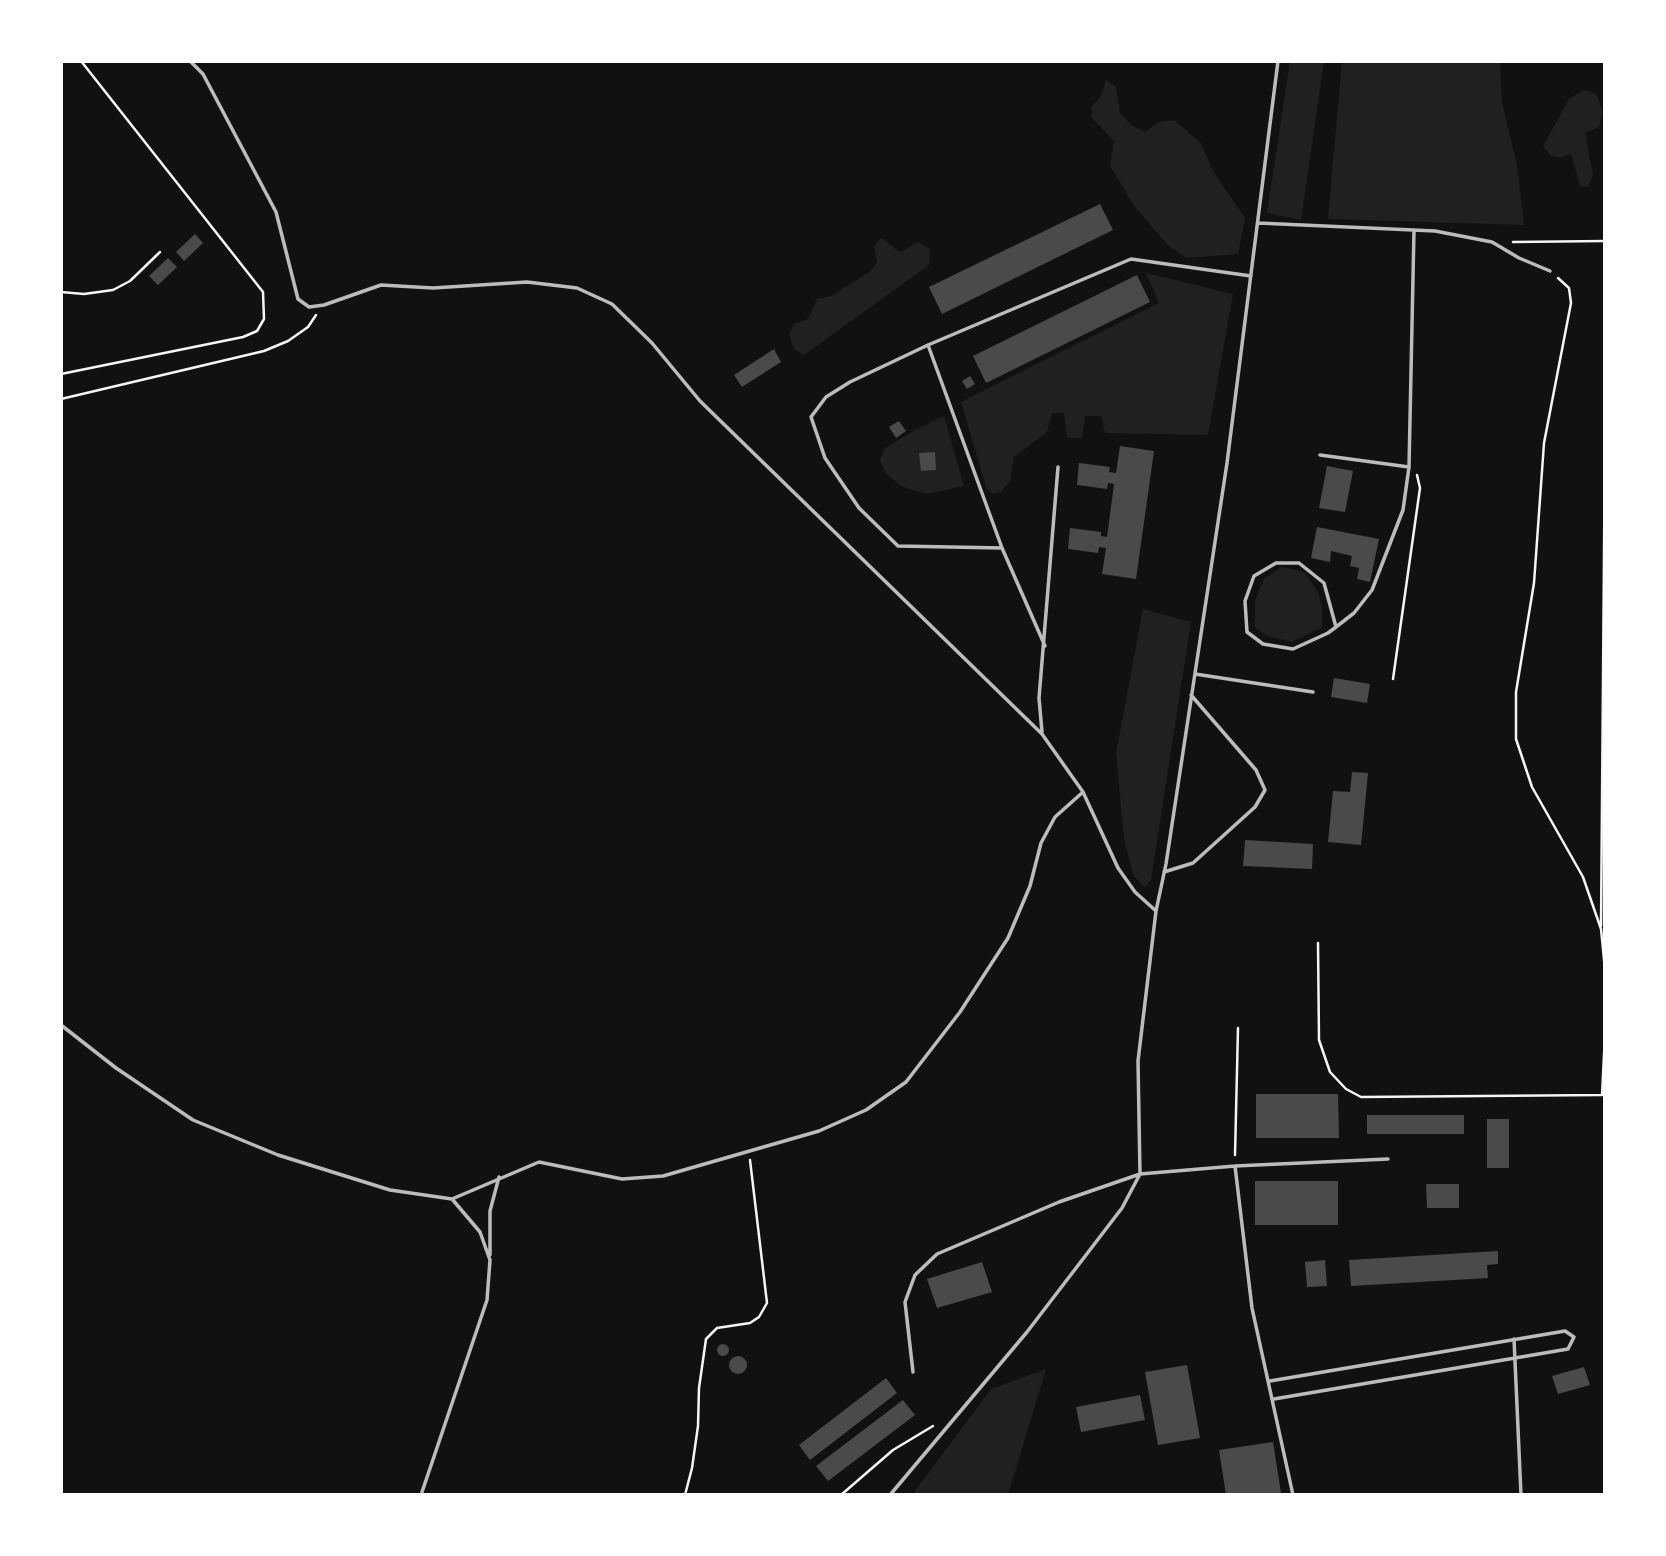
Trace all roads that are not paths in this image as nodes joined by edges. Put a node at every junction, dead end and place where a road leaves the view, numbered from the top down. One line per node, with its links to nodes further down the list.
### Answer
1 (190, 61): 17 (lane)
2 (1278, 61): 3 (lane)
3 (1258, 223): 4 (lane); 6 (lane)
4 (1414, 230): 5 (lane); 10 (lane)
5 (1550, 271)
6 (1251, 276): 7 (lane); 14 (lane)
7 (928, 345): 11 (lane); 11 (lane)
8 (1320, 455): 10 (lane)
9 (1058, 467): 13 (lane)
10 (1409, 467): 12 (lane)
11 (1002, 548): 13 (lane)
12 (1336, 627): 12 (lane)
13 (1045, 646): 17 (lane)
14 (1195, 674): 15 (lane); 16 (lane)
15 (1313, 692)
16 (1191, 695): 19 (lane); 19 (lane)
17 (1042, 734): 18 (lane)
18 (1083, 792): 20 (lane); 25 (lane)
19 (1164, 872): 20 (lane)
20 (1156, 911): 24 (lane)
21 (61, 1025): 26 (lane)
22 (1388, 1159): 23 (lane)
23 (1235, 1166): 24 (lane); 31 (lane)
24 (1140, 1174): 30 (lane); 34 (lane)
25 (499, 1177): 26 (lane); 27 (lane)
26 (452, 1199): 27 (lane)
27 (490, 1260): 33 (lane)
28 (1514, 1339): 29 (lane); 29 (lane); 31 (lane)
29 (1515, 1360): 32 (lane); 36 (lane)
30 (912, 1372)
31 (1269, 1381): 32 (lane)
32 (1274, 1399): 35 (lane)
33 (421, 1495)
34 (890, 1495)
35 (1293, 1495)
36 (1521, 1495)

